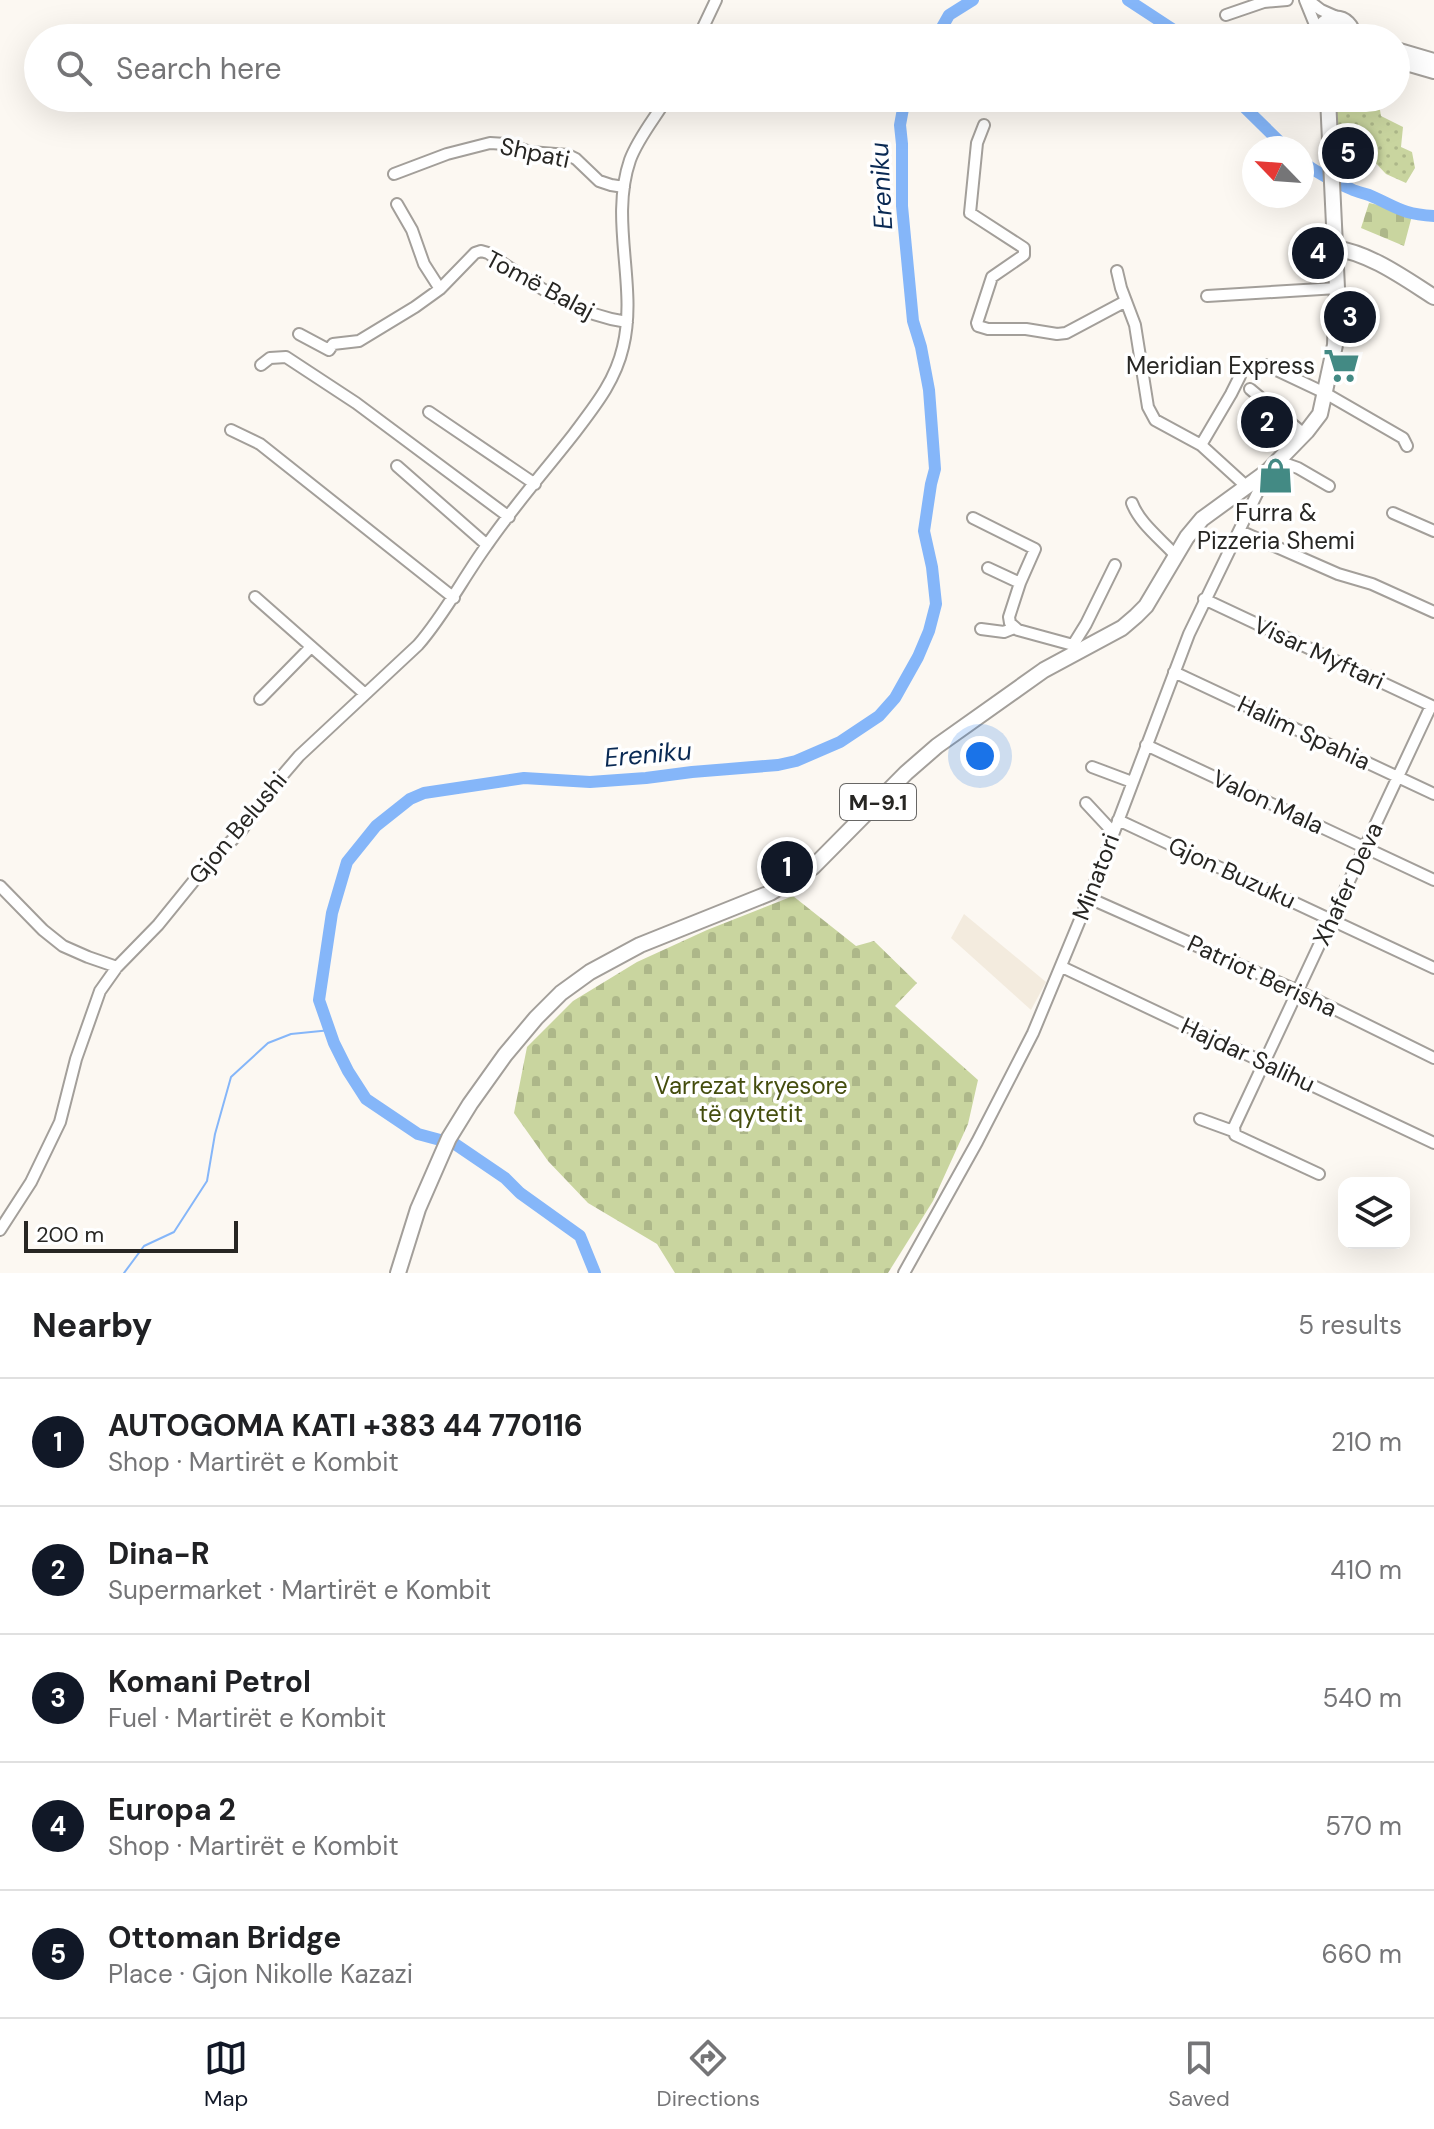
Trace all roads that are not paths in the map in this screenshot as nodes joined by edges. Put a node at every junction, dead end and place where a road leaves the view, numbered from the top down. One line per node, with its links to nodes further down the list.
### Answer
1 (716, 0): 6 (street)
2 (1287, 0): 4 (street)
3 (1307, 0): 5 (street); 7 (street)
4 (1226, 15)
5 (1340, 19): 8 (main road); 9 (main road)
6 (705, 24)
7 (1314, 24)
8 (1323, 24)
9 (1348, 24)
10 (1410, 54): 11 (main road)
11 (1434, 61)
12 (1410, 64): 13 (main road)
13 (1434, 71)
14 (658, 112): 18 (street, Gjon Belushi)
15 (1328, 112): 20 (main road, M-9.1)
16 (984, 125): 26 (street)
17 (394, 174): 18 (street, Shpati)
18 (624, 187): 27 (street, Gjon Belushi)
19 (397, 204): 23 (street)
20 (1334, 248): 22 (main road, M-9.1); 25 (main road)
21 (1117, 271): 26 (street)
22 (1337, 288): 24 (street); 33 (main road, M-9.1)
23 (440, 289): 27 (street, Tomë Balaj); 28 (street, Tomë Balaj)
24 (1207, 296)
25 (1434, 297)
26 (1126, 301): 37 (street)
27 (627, 322): 41 (street, Gjon Belushi)
28 (299, 334)
29 (261, 365): 46 (street)
30 (1266, 365): 33 (street)
31 (1240, 376): 37 (street)
32 (1250, 389): 36 (street)
33 (1325, 393): 36 (main road, M-9.1); 38 (street)
34 (429, 412): 41 (street)
35 (231, 430): 56 (street)
36 (1304, 434): 40 (main road, M-9.1)
37 (1201, 445): 42 (street)
38 (1407, 446)
39 (397, 466): 50 (street)
40 (1273, 466): 42 (main road, M-9.1); 43 (street); 48 (street, Minatori)
41 (535, 484): 46 (street, Gjon Belushi)
42 (1246, 486): 51 (main road, M-9.1)
43 (1329, 486)
44 (1132, 503): 51 (street)
45 (1393, 513): 49 (street)
46 (509, 517): 50 (street, Gjon Belushi)
47 (973, 518): 54 (street)
48 (1240, 531): 57 (street, Minatori); 58 (street)
49 (1434, 531)
50 (487, 545): 56 (street, Gjon Belushi)
51 (1176, 556): 62 (main road, M-9.1)
52 (1115, 565): 62 (street)
53 (988, 568): 54 (street)
54 (1020, 583): 59 (street)
55 (255, 597): 61 (street)
56 (454, 598): 64 (street, Gjon Belushi)
57 (1204, 599): 63 (street, Minatori); 66 (street, Visar Myftari)
58 (1434, 612)
59 (1014, 628): 60 (street); 62 (street)
60 (981, 629)
61 (311, 647): 64 (street); 65 (street)
62 (1076, 648): 91 (main road, M-9.1)
63 (1174, 672): 67 (street, Minatori); 69 (street, Halim Spahia)
64 (365, 694): 80 (street, Gjon Belushi)
65 (260, 699)
66 (1433, 706): 69 (street, Xhafer Deva)
67 (1146, 745): 70 (street, Minatori); 75 (street, Valon Mala)
68 (1092, 767): 70 (street)
69 (1398, 777): 71 (street, Halim Spahia); 75 (street, Xhafer Deva)
70 (1132, 782): 73 (street, Minatori)
71 (1434, 794)
72 (1086, 803): 74 (street)
73 (1118, 820): 74 (street, Minatori); 79 (street, Gjon Buzuku)
74 (1113, 832): 78 (street, Minatori)
75 (1365, 848): 76 (street, Valon Mala); 79 (street, Xhafer Deva)
76 (1434, 880)
77 (0, 886): 80 (street)
78 (1089, 898): 81 (street, Minatori); 83 (street, Patriot Berisha)
79 (1331, 920): 82 (street, Gjon Buzuku); 83 (street, Xhafer Deva)
80 (117, 967): 90 (street, Gjon Belushi)
81 (1062, 967): 85 (street, Hajdar Salihu); 92 (street, Minatori)
82 (1434, 968)
83 (1298, 991): 84 (street, Patriot Berisha); 85 (street, Xhafer Deva)
84 (1434, 1058)
85 (1264, 1062): 87 (street, Xhafer Deva); 88 (street, Hajdar Salihu)
86 (1200, 1119): 87 (street)
87 (1233, 1131): 89 (street)
88 (1434, 1143)
89 (1319, 1174)
90 (0, 1230)
91 (398, 1273)
92 (904, 1273)

